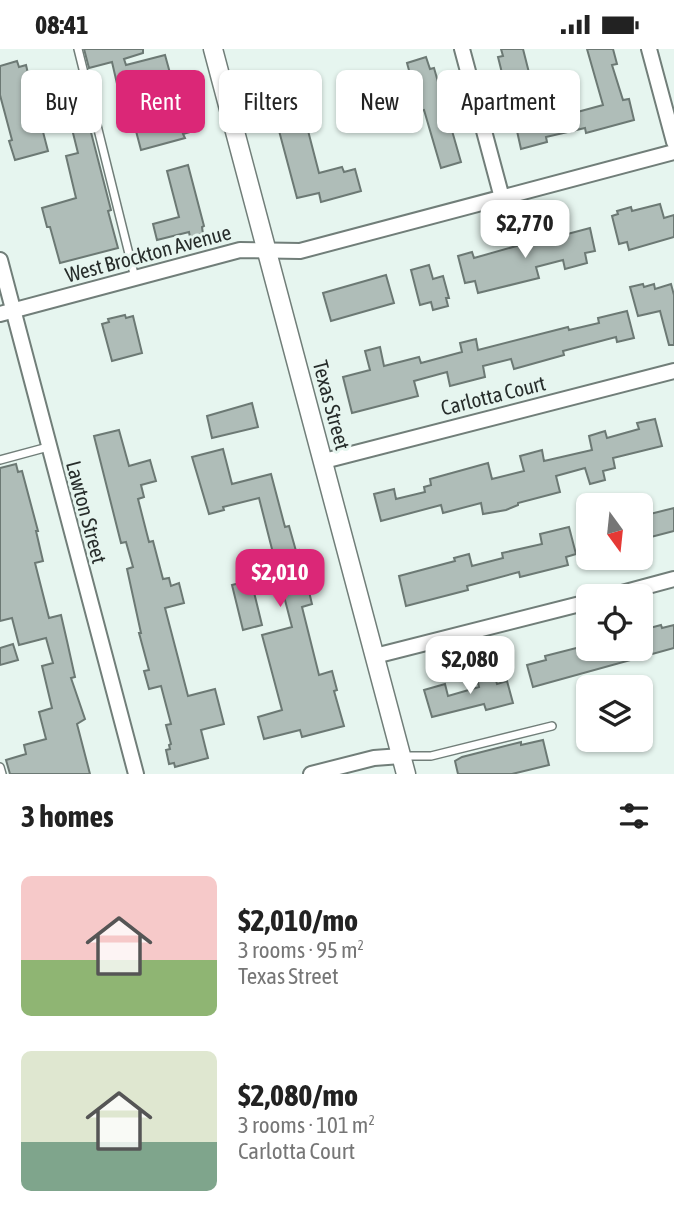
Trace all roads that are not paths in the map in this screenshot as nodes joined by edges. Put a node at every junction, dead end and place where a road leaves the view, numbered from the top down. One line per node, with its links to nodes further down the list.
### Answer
1 (78, 49): 10 (lane)
2 (213, 49): 8 (street, Texas Street)
3 (462, 49): 7 (street)
4 (649, 49): 5 (street)
5 (674, 142)
6 (674, 152): 7 (street, West Brockton Avenue)
7 (502, 198): 8 (street, West Brockton Avenue)
8 (266, 250): 10 (street, West Brockton Avenue); 15 (street, Texas Street)
9 (0, 260): 11 (street, Lawton Street)
10 (135, 278): 11 (street, West Brockton Avenue)
11 (6, 312): 13 (street, Lawton Street)
12 (674, 371): 15 (street, Carlotta Court)
13 (48, 447): 14 (lane); 24 (street, Lawton Street)
14 (0, 460)
15 (324, 461): 19 (street, Texas Street)
16 (674, 579): 17 (street)
17 (653, 585)
18 (576, 605): 19 (street)
19 (375, 656): 21 (street, Texas Street)
20 (552, 726): 21 (lane)
21 (401, 756): 25 (street); 26 (street, Texas Street)
22 (0, 767): 23 (lane)
23 (2, 774)
24 (135, 774)
25 (310, 774)
26 (406, 774)

